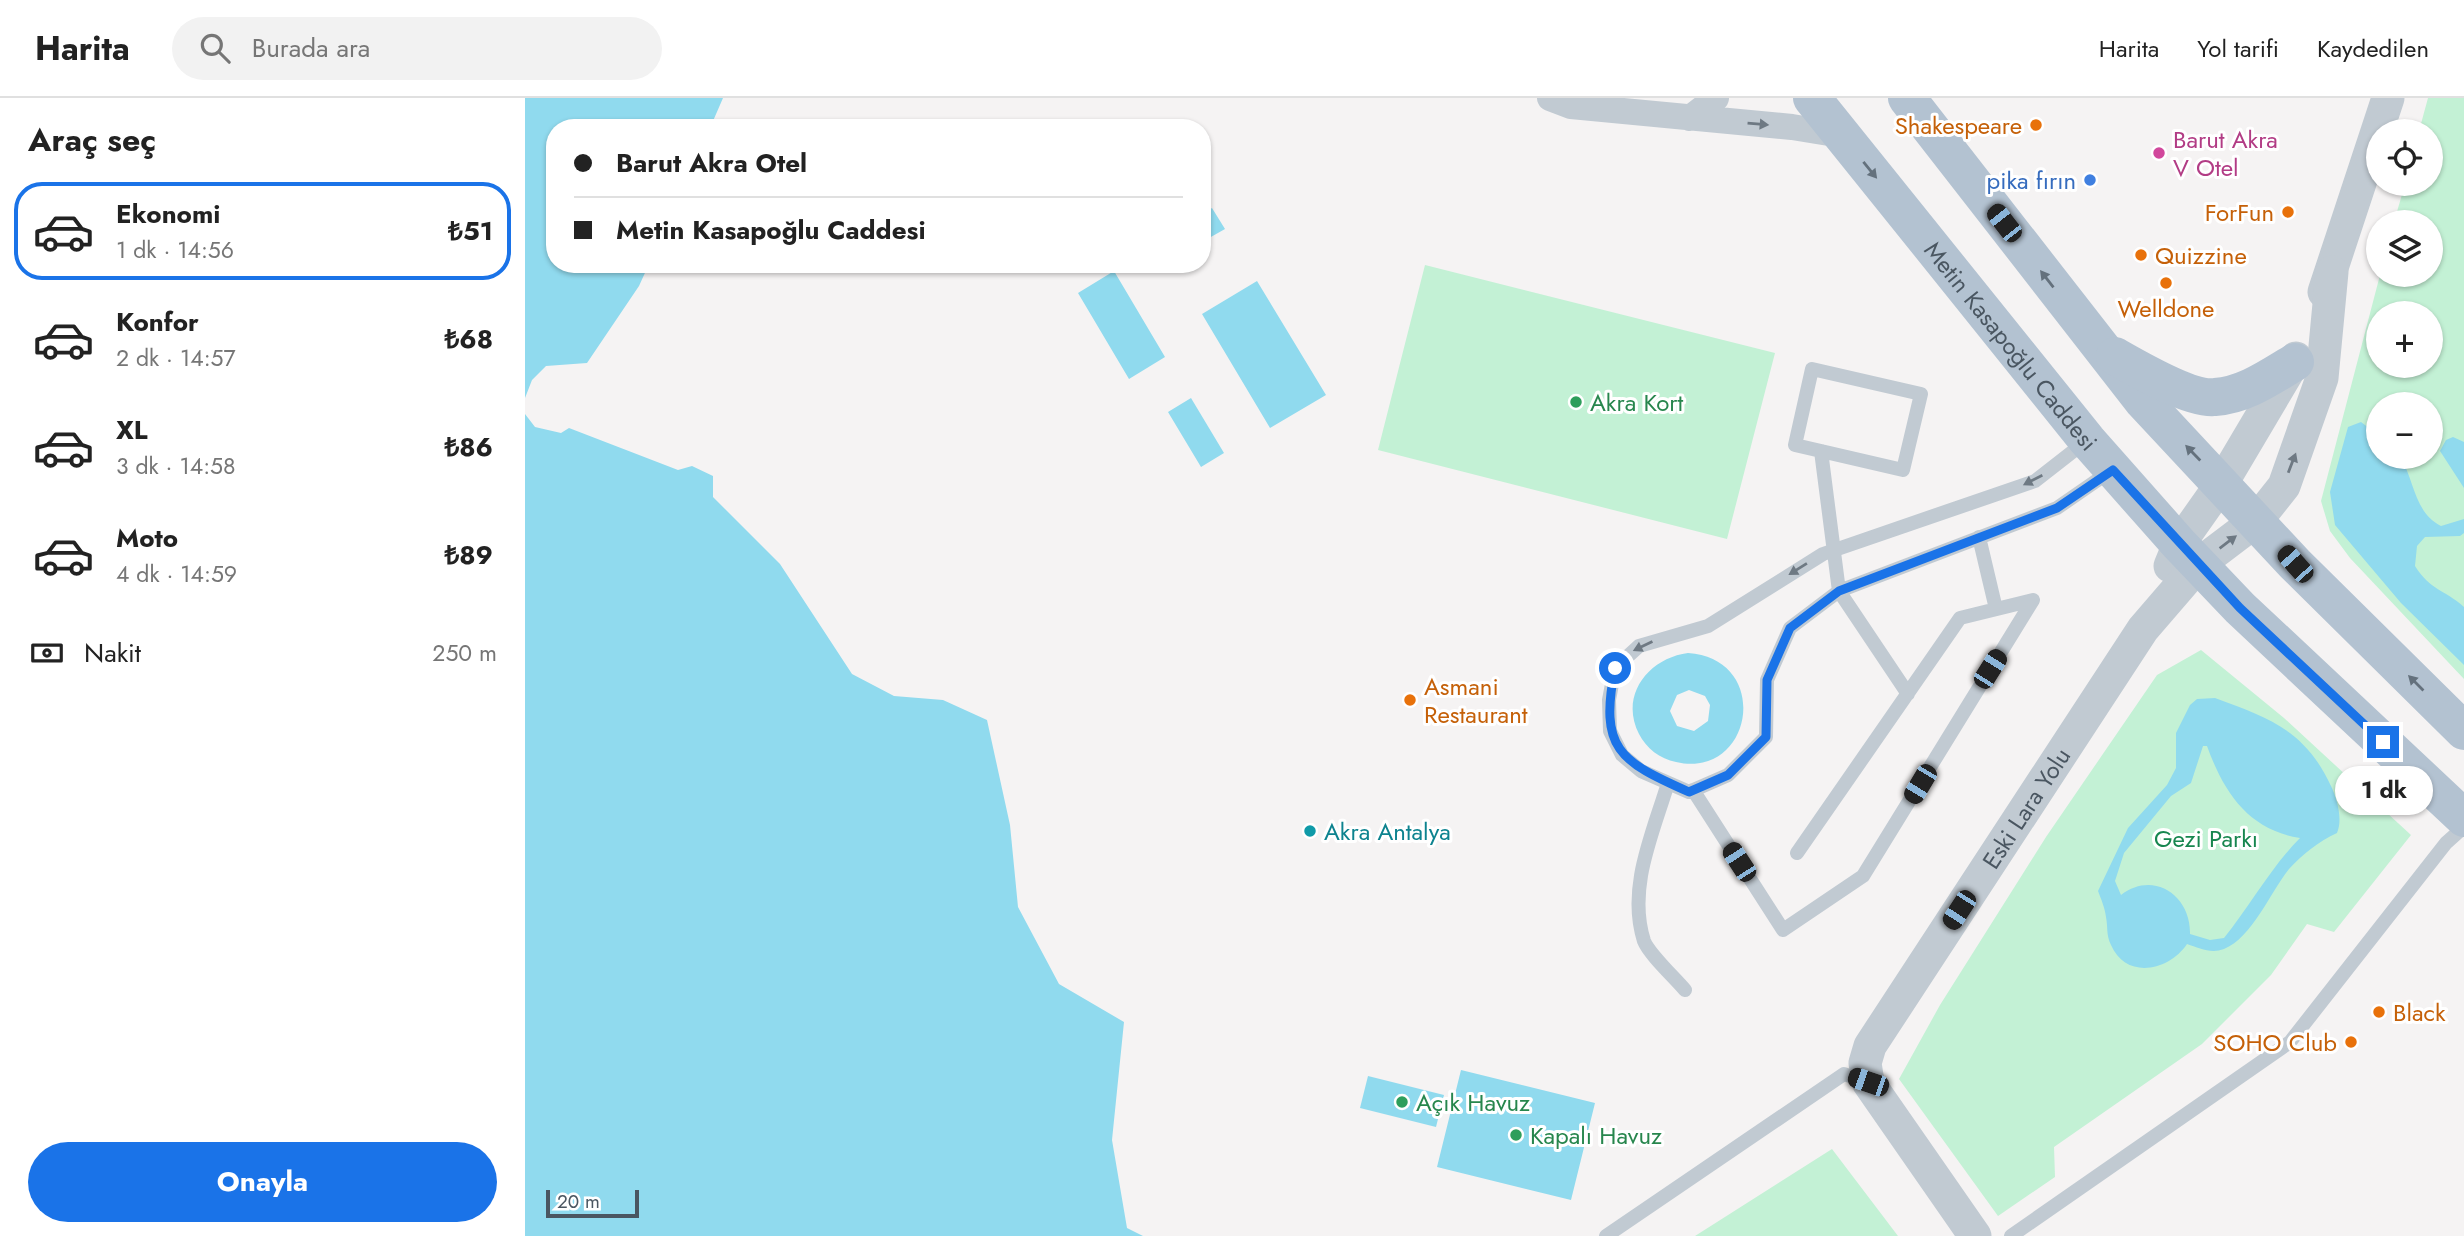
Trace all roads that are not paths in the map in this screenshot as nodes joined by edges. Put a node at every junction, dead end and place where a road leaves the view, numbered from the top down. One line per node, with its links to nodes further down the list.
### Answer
1 (1551, 98): 6 (street)
2 (1716, 98): 6 (street)
3 (1812, 98): 7 (main road, Metin Kasapoğlu Caddesi)
4 (1907, 98): 9 (main road, one-way to 4)
5 (2388, 98): 8 (street)
6 (1690, 118): 7 (street, one-way to 7)
7 (1841, 135): 11 (main road, Metin Kasapoğlu Caddesi, one-way to 11)
8 (2332, 272): 10 (street, Eski Lara Yolu); 15 (street, one-way to 8)
9 (2101, 347): 10 (main road); 14 (main road, one-way to 9)
10 (2294, 362): 14 (street, Eski Lara Yolu)
11 (2087, 440): 13 (main road, Metin Kasapoğlu Caddesi); 17 (lane, one-way to 17)
12 (1821, 451): 12 (lane); 17 (lane)
13 (2113, 470): 16 (lane); 18 (main road, Metin Kasapoğlu Caddesi)
14 (2222, 483): 15 (main road); 18 (street, Eski Lara Yolu)
15 (2257, 520): 18 (street, one-way to 15); 22 (main road, one-way to 15)
16 (1979, 537): 19 (lane); 20 (lane)
17 (1836, 549): 19 (lane); 23 (lane, one-way to 23)
18 (2189, 554): 25 (main road, Metin Kasapoğlu Caddesi); 29 (street, Eski Lara Yolu)
19 (1839, 591): 21 (lane); 24 (lane)
20 (1996, 609): 21 (lane); 24 (lane)
21 (1907, 694): 27 (lane)
22 (2464, 731)
23 (1668, 783): 24 (lane); 28 (lane)
24 (1693, 790)
25 (2464, 818)
26 (2464, 827): 32 (lane)
27 (1797, 853)
28 (1685, 990)
29 (1868, 1082): 30 (lane); 31 (street)
30 (1606, 1236)
31 (1975, 1236)
32 (2011, 1236)

